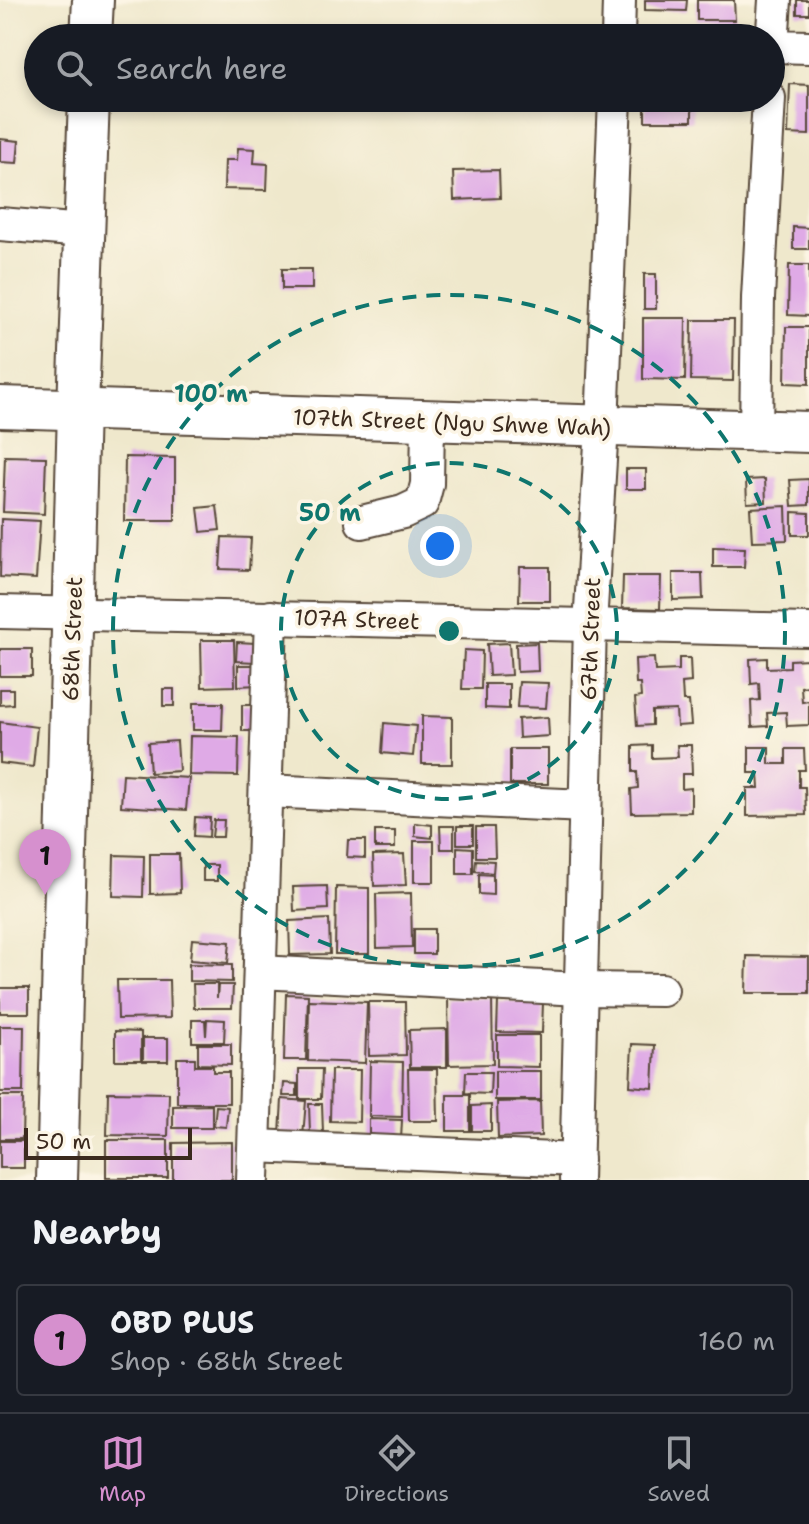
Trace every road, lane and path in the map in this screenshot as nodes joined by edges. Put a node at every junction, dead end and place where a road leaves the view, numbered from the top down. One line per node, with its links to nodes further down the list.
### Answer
1 (93, 0): 4 (main road)
2 (619, 0): 5 (street)
3 (775, 0): 6 (street)
4 (92, 24)
5 (618, 24)
6 (773, 24)
7 (785, 46): 8 (street)
8 (809, 47)
9 (88, 112): 13 (main road, 68th Street)
10 (614, 112): 17 (street, 67th Street)
11 (768, 112): 18 (street)
12 (0, 224): 13 (street)
13 (84, 231): 15 (main road, 68th Street)
14 (0, 407): 15 (main road, 107th Street (Ngu Shwe Wah))
15 (78, 409): 16 (main road, 107th Street (Ngu Shwe Wah)); 22 (main road, 68th Street)
16 (428, 421): 17 (main road, 107th Street (Ngu Shwe Wah)); 20 (street)
17 (602, 427): 18 (main road, 107th Street (Ngu Shwe Wah)); 24 (street, 67th Street)
18 (756, 431): 19 (main road, 107th Street (Ngu Shwe Wah))
19 (809, 432)
20 (362, 522)
21 (0, 612): 22 (street, 107A Street)
22 (72, 613): 23 (street, 107A Street); 33 (main road, 68th Street)
23 (271, 617): 24 (street, 107A Street); 26 (street)
24 (590, 625): 25 (street, 107A Street); 27 (street, 67th Street)
25 (809, 630)
26 (266, 791): 27 (street); 28 (street)
27 (585, 806): 29 (street, 67th Street)
28 (260, 972): 29 (street); 31 (street)
29 (581, 989): 30 (street); 32 (street, 67th Street)
30 (662, 990)
31 (255, 1146): 32 (street); 34 (street)
32 (576, 1170)
33 (57, 1180)
34 (253, 1180)

